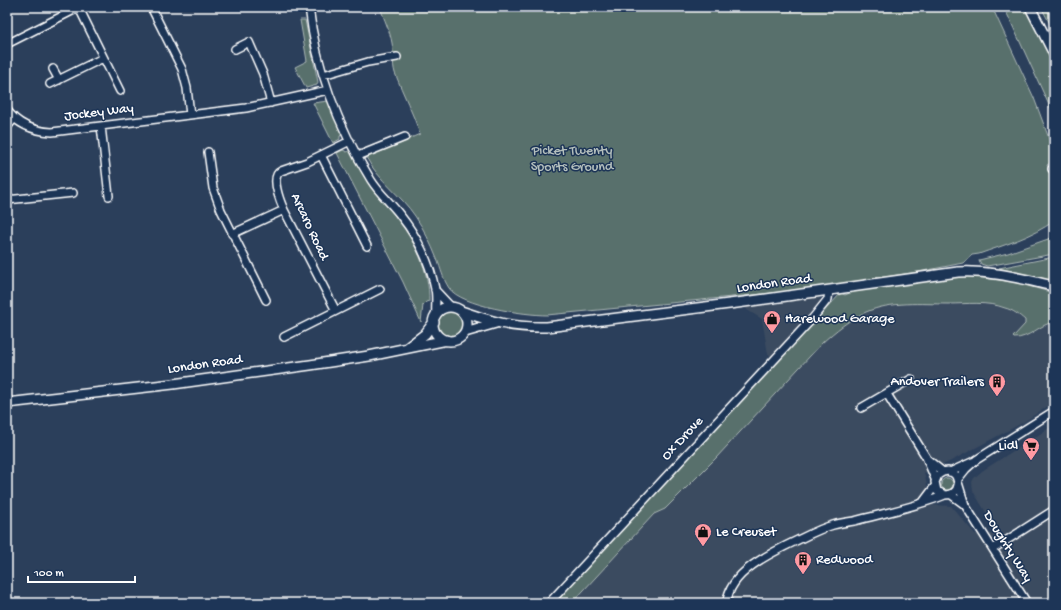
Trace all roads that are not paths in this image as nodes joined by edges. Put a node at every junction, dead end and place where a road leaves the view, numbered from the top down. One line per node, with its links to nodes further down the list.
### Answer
1 (80, 7): 5 (street); 9 (street)
2 (151, 7): 18 (street)
3 (309, 7): 11 (street)
4 (1030, 7): 7 (main road)
5 (7, 44)
6 (235, 49): 16 (street)
7 (1054, 54)
8 (397, 57): 11 (street)
9 (104, 58): 12 (street); 15 (street)
10 (54, 69): 12 (street)
11 (324, 75): 14 (street)
12 (59, 80): 13 (street)
13 (50, 84)
14 (328, 90): 16 (street, Jockey Way); 23 (street)
15 (120, 91)
16 (271, 103): 18 (street, Jockey Way)
17 (7, 110): 19 (street, Jockey Way)
18 (190, 116): 20 (street, Jockey Way)
19 (14, 119): 20 (street, Jockey Way); 21 (street)
20 (101, 126): 28 (street)
21 (7, 127)
22 (405, 137): 26 (street)
23 (350, 141): 25 (street, Arcaro Road); 26 (street)
24 (208, 152): 31 (street)
25 (321, 155): 30 (street, Arcaro Road); 32 (street)
26 (358, 156): 35 (street)
27 (72, 193): 29 (street)
28 (109, 196)
29 (7, 200)
30 (284, 210): 31 (street); 39 (street, Arcaro Road)
31 (232, 234): 37 (street)
32 (367, 246)
33 (1054, 286): 36 (main road, London Road)
34 (380, 289): 39 (street)
35 (435, 290): 38 (street); 41 (street)
36 (829, 290): 42 (main road, London Road); 62 (street, Ox Drove)
37 (266, 300)
38 (451, 308): 40 (main road, London Road); 41 (main road)
39 (336, 311): 44 (street)
40 (461, 311): 42 (main road, London Road); 43 (main road)
41 (435, 319): 45 (main road); 46 (main road)
42 (496, 323): 43 (main road, London Road)
43 (465, 332): 45 (main road, London Road)
44 (284, 336)
45 (447, 340): 46 (main road, London Road)
46 (407, 348): 49 (main road, London Road)
47 (911, 379): 48 (street)
48 (887, 394): 50 (street); 52 (street)
49 (7, 403)
50 (861, 408)
51 (1054, 411): 53 (street)
52 (926, 457): 54 (street); 55 (street)
53 (976, 460): 54 (street); 56 (street)
54 (946, 472): 55 (street); 56 (street)
55 (935, 482): 57 (street); 58 (street)
56 (958, 482): 57 (street); 59 (street, Doughty Way)
57 (948, 495): 58 (street); 59 (street, Doughty Way)
58 (923, 502): 63 (street)
59 (965, 505): 61 (street, Doughty Way)
60 (1054, 510): 61 (street)
61 (993, 549): 64 (street, Doughty Way)
62 (549, 603)
63 (728, 603)
64 (1027, 603)

